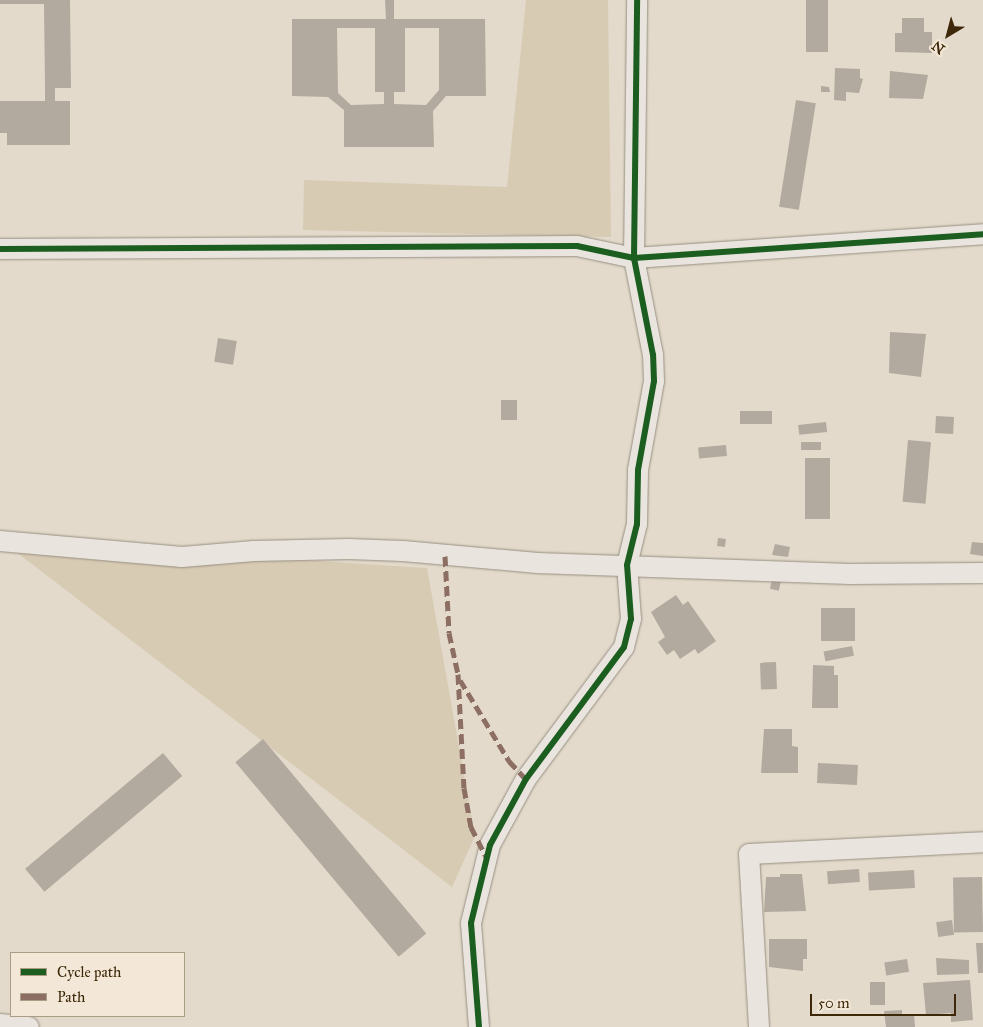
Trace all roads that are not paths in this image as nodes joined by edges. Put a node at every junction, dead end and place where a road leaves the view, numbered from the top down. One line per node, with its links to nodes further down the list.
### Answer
1 (637, 0): 4 (street)
2 (983, 234): 4 (street)
3 (0, 248): 4 (street)
4 (634, 258): 6 (street)
5 (0, 541): 6 (street)
6 (627, 565): 7 (street); 11 (street)
7 (983, 573)
8 (983, 842): 12 (street)
9 (0, 1024): 10 (street)
10 (29, 1027)
11 (479, 1027)
12 (759, 1027)

